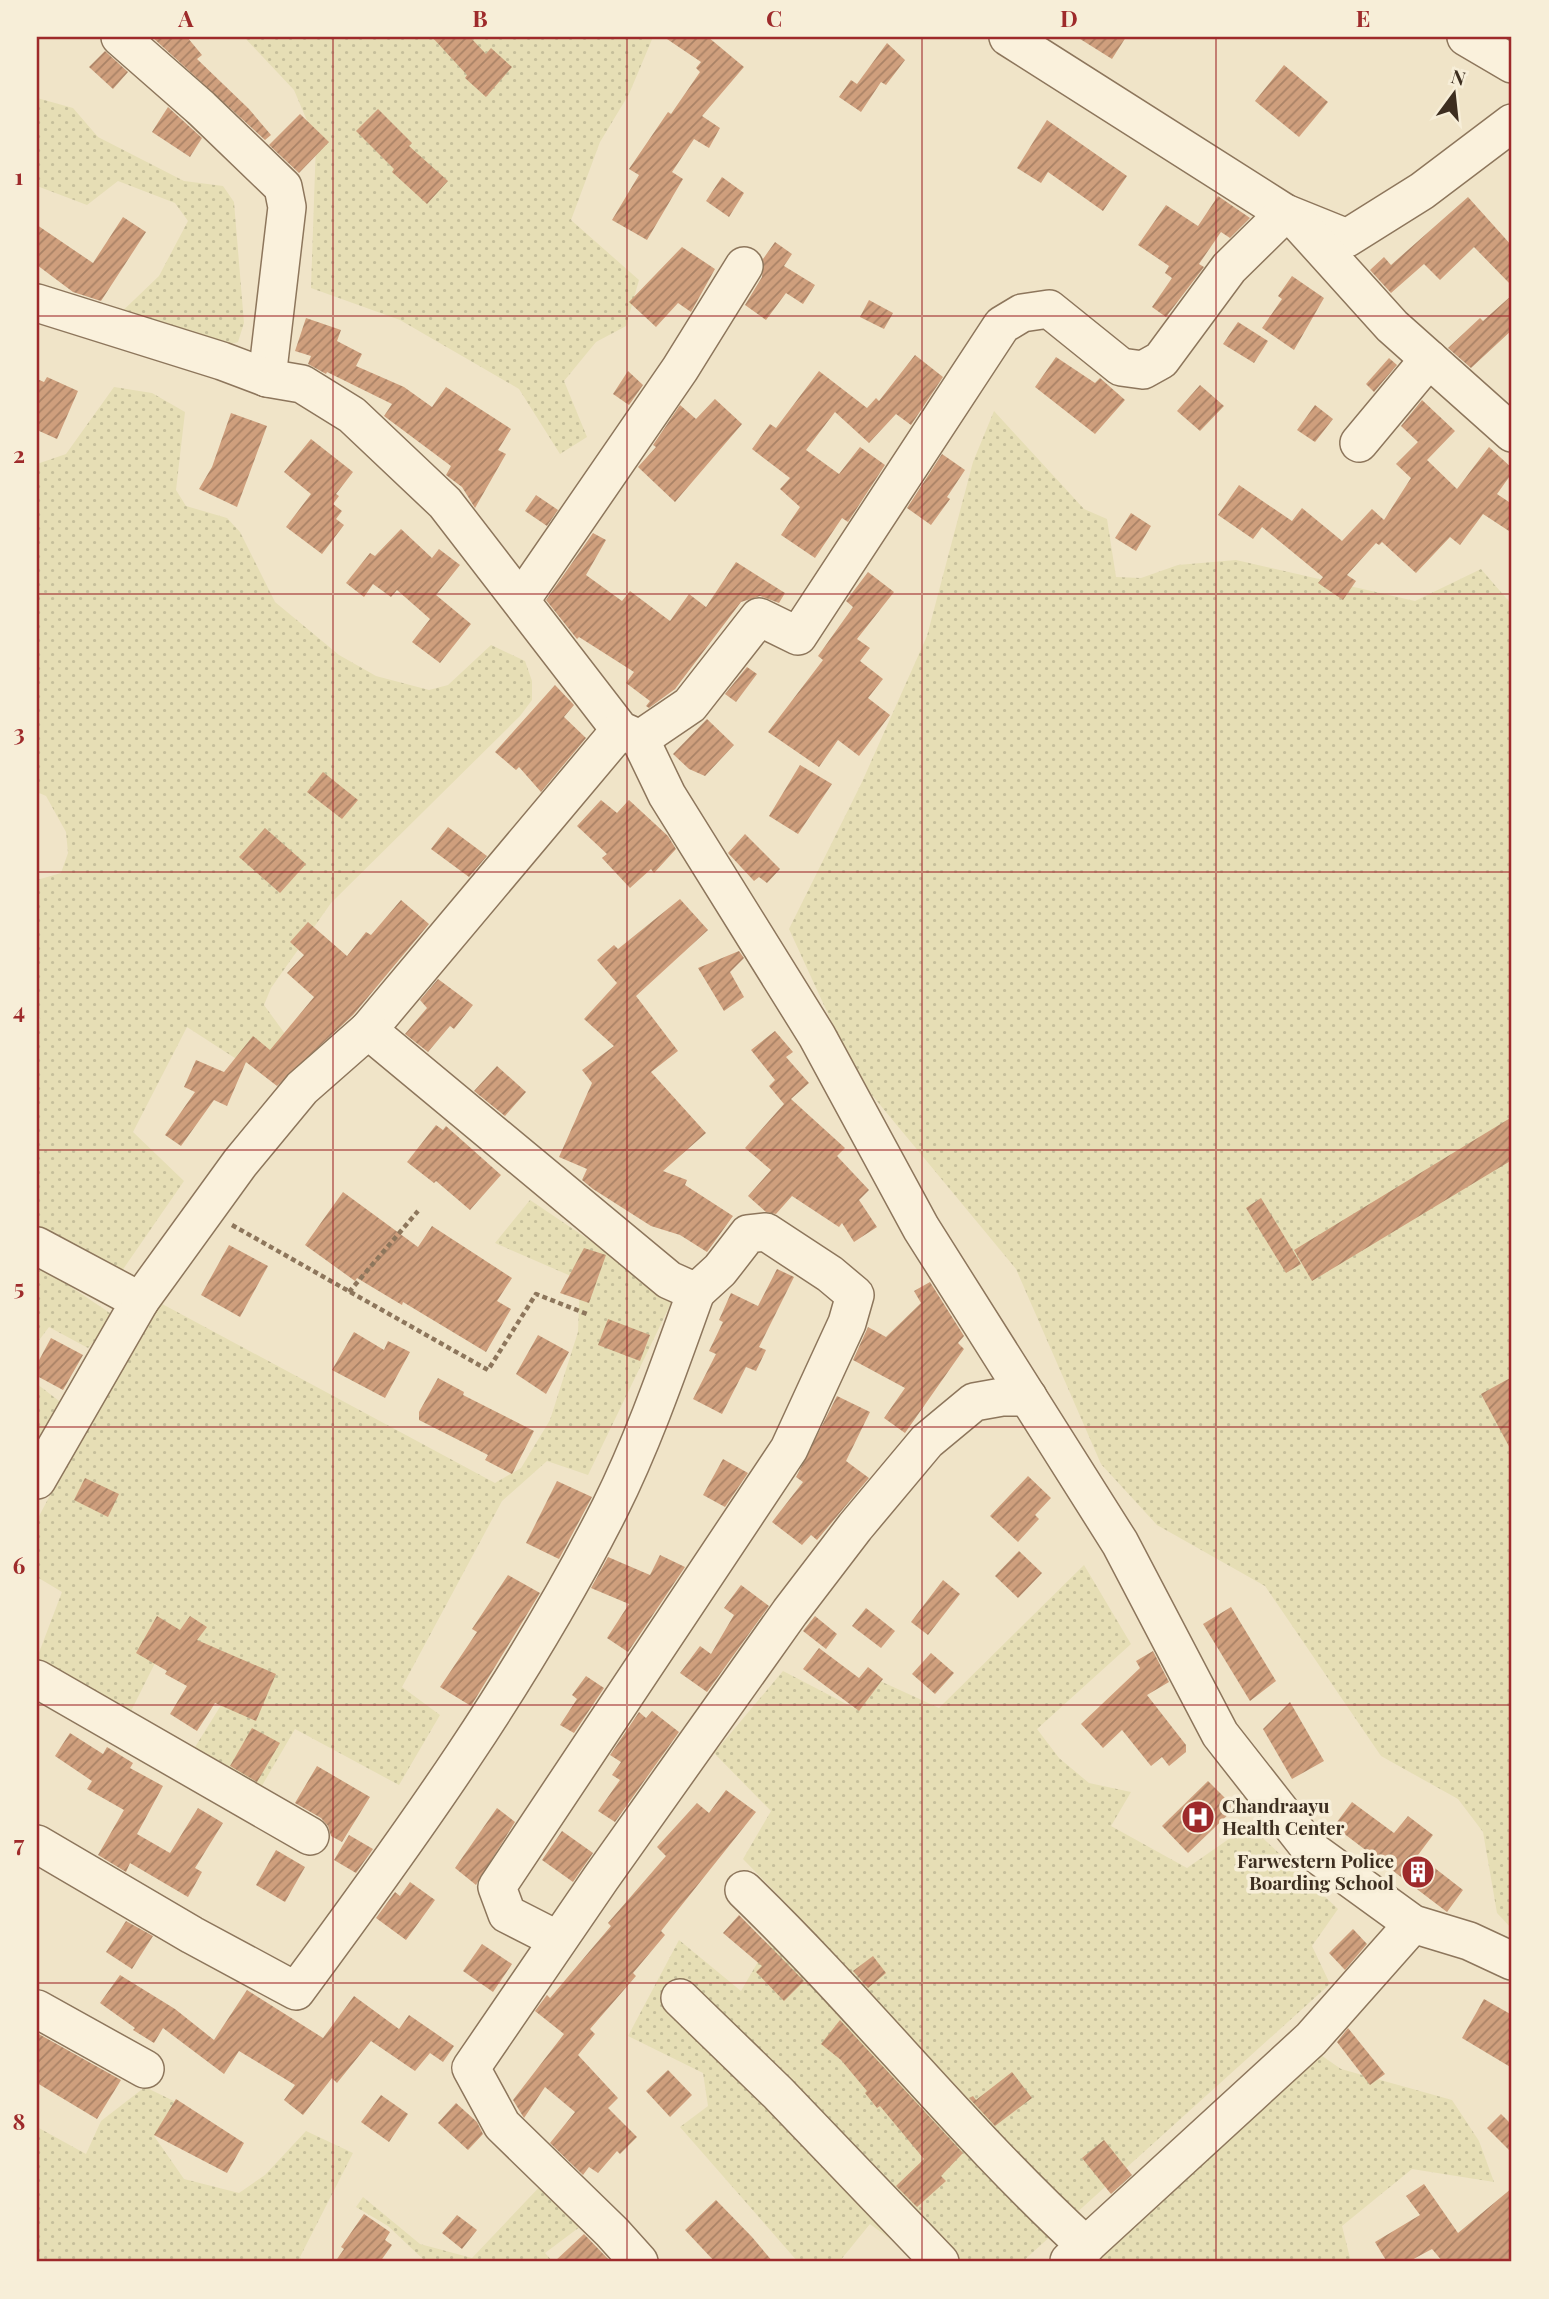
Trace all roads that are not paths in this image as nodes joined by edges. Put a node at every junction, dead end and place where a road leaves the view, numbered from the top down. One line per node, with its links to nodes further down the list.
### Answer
1 (120, 37): 10 (street)
2 (1008, 37): 6 (street)
3 (1466, 37): 4 (street)
4 (1512, 64)
5 (1512, 123): 6 (street)
6 (1290, 215): 9 (street); 14 (street)
7 (744, 266): 13 (street)
8 (37, 303): 10 (street)
9 (1429, 359): 11 (street); 12 (street)
10 (267, 378): 13 (street)
11 (1512, 432)
12 (1359, 443)
13 (522, 600): 14 (street)
14 (630, 734): 15 (street); 19 (street)
15 (368, 1030): 17 (street); 18 (street)
16 (37, 1247): 18 (street)
17 (696, 1293): 23 (street); 26 (street)
18 (140, 1301): 20 (street)
19 (1028, 1397): 25 (street); 26 (street)
20 (42, 1461)
21 (37, 1679): 22 (street)
22 (310, 1836)
23 (37, 1844)
24 (744, 1891): 31 (street)
25 (1413, 1924): 27 (street); 31 (street)
26 (558, 1940): 32 (street)
27 (1512, 1961)
28 (680, 1998): 33 (street)
29 (37, 2009): 30 (street)
30 (145, 2069)
31 (1077, 2254)
32 (639, 2262)
33 (940, 2262)

